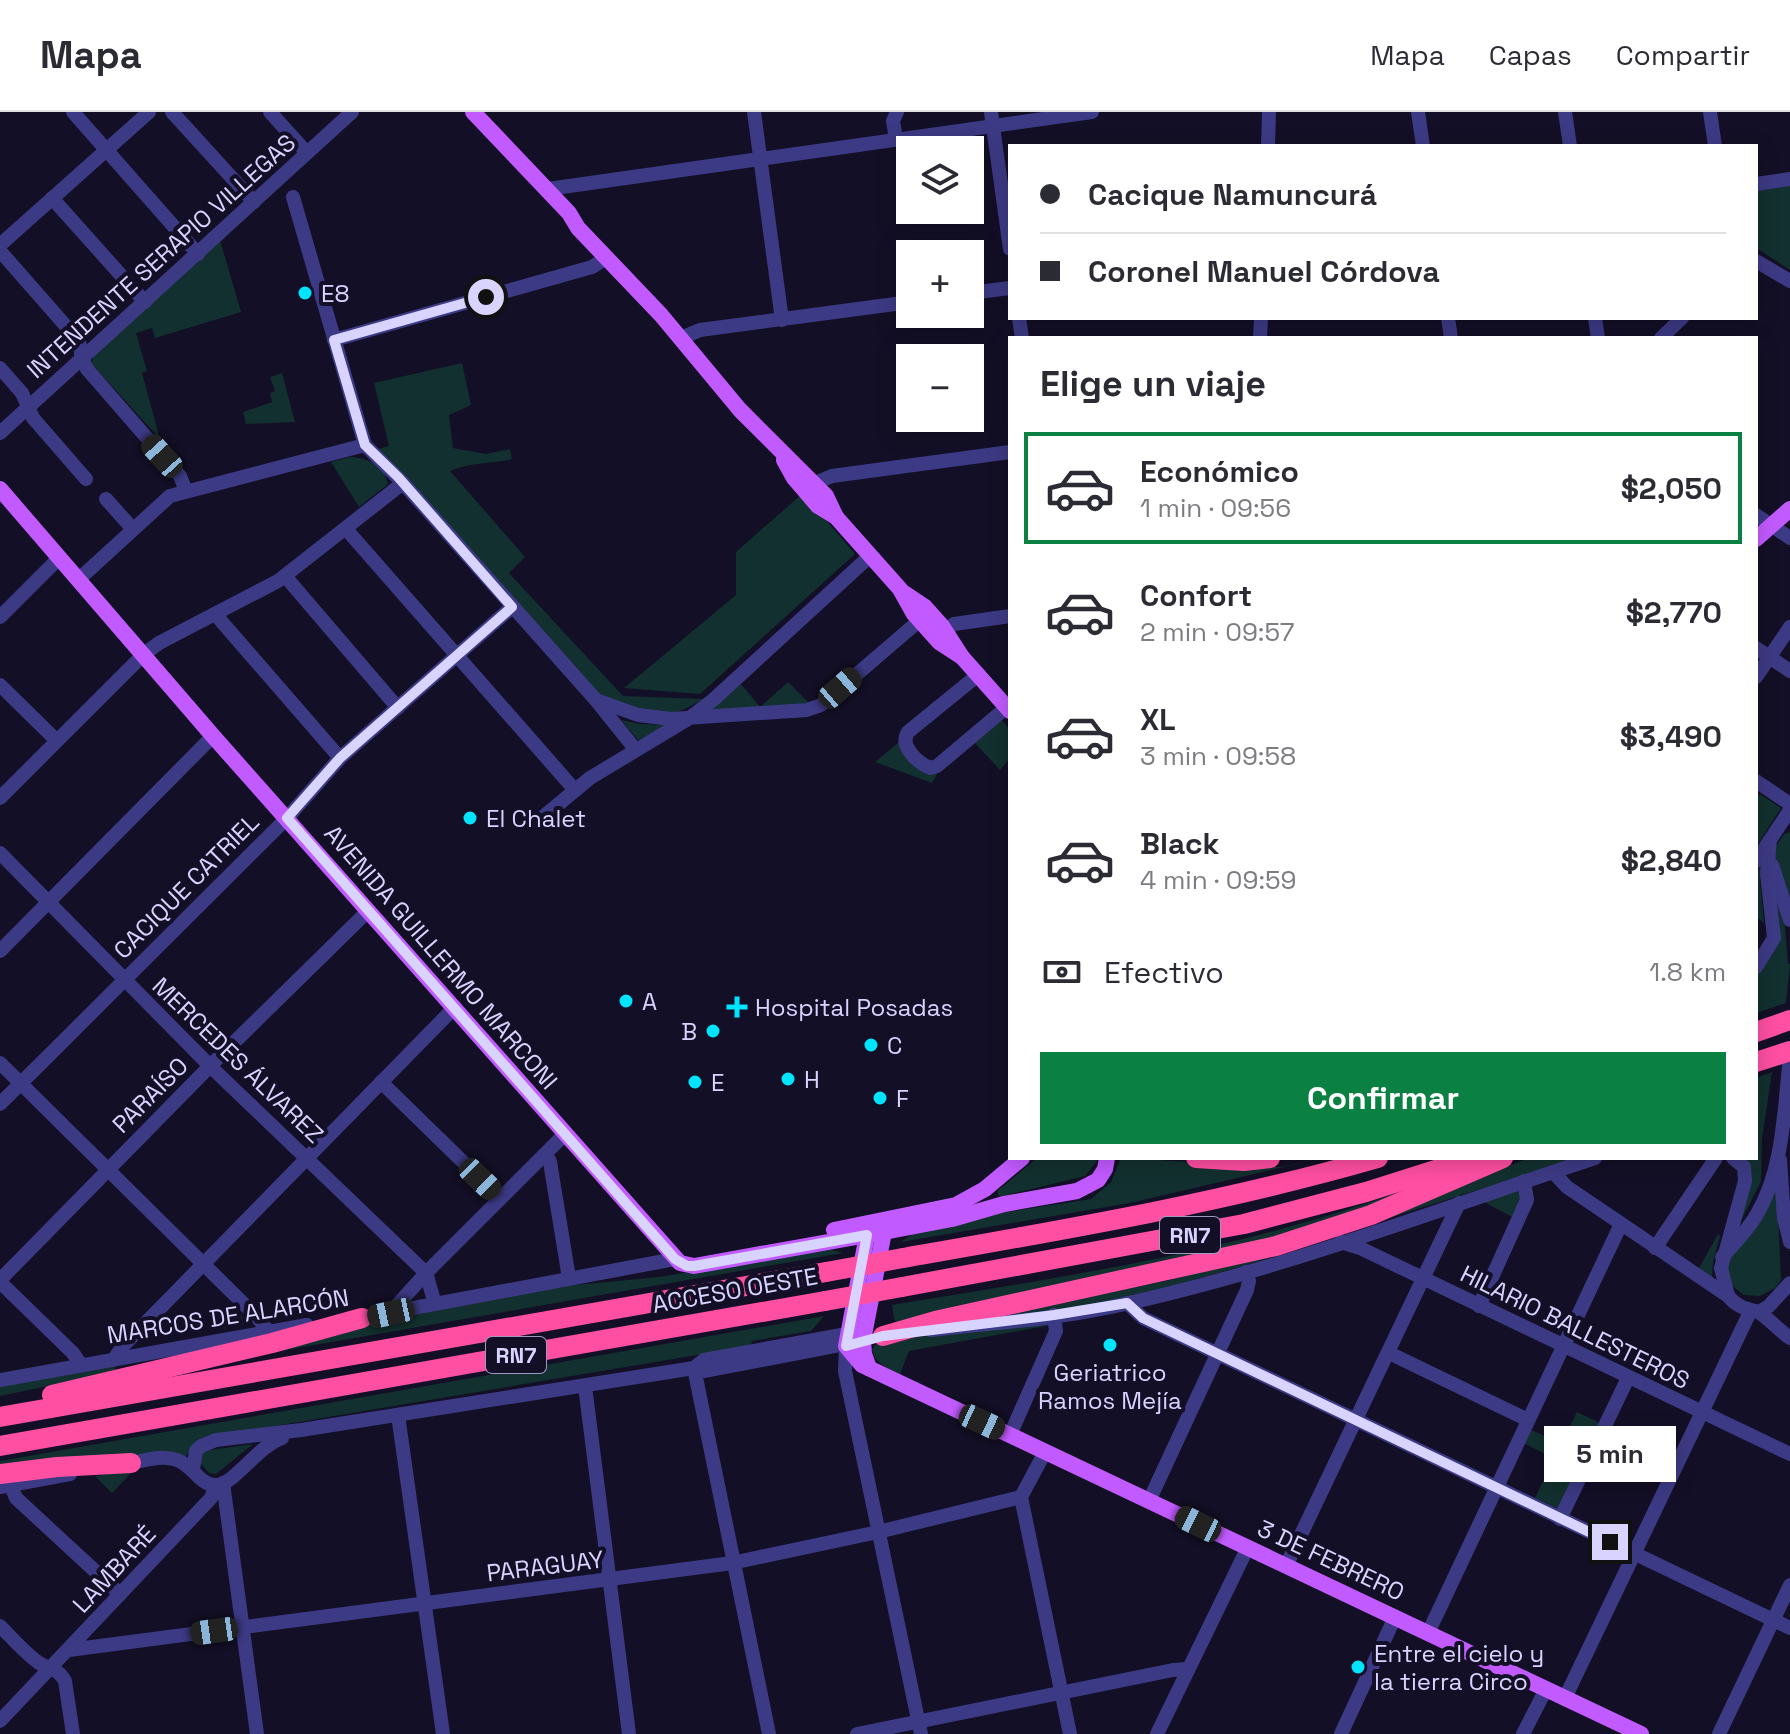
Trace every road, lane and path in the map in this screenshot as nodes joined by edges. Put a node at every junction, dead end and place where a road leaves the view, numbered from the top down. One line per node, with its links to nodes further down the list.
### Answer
1 (73, 112): 21 (street)
2 (149, 112): 21 (street)
3 (172, 112): 30 (street)
4 (270, 112): 22 (street)
5 (352, 112): 22 (street, INTENDENTE SERAPIO VILLEGAS)
6 (473, 112): 23 (main road)
7 (754, 112): 24 (street)
8 (897, 112): 16 (street)
9 (1092, 112): 14 (street)
10 (1269, 112): 17 (street)
11 (1418, 112): 18 (street)
12 (1565, 112): 19 (street)
13 (1710, 112): 20 (street)
14 (992, 119): 15 (street); 32 (street)
15 (910, 136)
16 (896, 139): 24 (street)
17 (1268, 144)
18 (1423, 144)
19 (1570, 144)
20 (1715, 144)
21 (107, 150): 29 (street); 34 (street)
22 (307, 153): 30 (street, INTENDENTE SERAPIO VILLEGAS)
23 (514, 157): 27 (main road); 31 (main road)
24 (760, 157): 27 (street); 43 (street)
25 (1790, 179): 26 (street)
26 (1758, 184)
27 (548, 189): 31 (main road)
28 (293, 197): 47 (street)
29 (52, 198): 33 (street); 41 (street)
30 (254, 202): 34 (street, INTENDENTE SERAPIO VILLEGAS)
31 (578, 228): 35 (main road)
32 (1008, 235)
33 (0, 248): 48 (street)
34 (198, 254): 41 (street, INTENDENTE SERAPIO VILLEGAS)
35 (606, 258): 40 (main road); 47 (street)
36 (1758, 262): 37 (street)
37 (1790, 281)
38 (1008, 288): 39 (street)
39 (984, 291)
40 (643, 298): 46 (main road); 50 (main road)
41 (145, 302): 48 (street, INTENDENTE SERAPIO VILLEGAS)
42 (896, 304): 43 (street)
43 (782, 320): 46 (street)
44 (1680, 320): 45 (street)
45 (1663, 336)
46 (681, 338): 50 (main road)
47 (334, 340): 53 (street)
48 (82, 359): 51 (street, INTENDENTE SERAPIO VILLEGAS); 60 (street)
49 (0, 368): 51 (street)
50 (704, 368): 54 (main road)
51 (28, 406): 52 (street, INTENDENTE SERAPIO VILLEGAS); 56 (street)
52 (0, 433)
53 (365, 445): 57 (street); 60 (street)
54 (780, 452): 58 (main road); 64 (main road)
55 (1008, 452): 58 (street)
56 (86, 479)
57 (403, 483): 67 (street); 75 (street)
58 (815, 483): 64 (main road)
59 (0, 489): 71 (main road, AVENIDA GUILLERMO MARCONI)
60 (186, 491): 66 (street)
61 (106, 499): 66 (street)
62 (1790, 509): 65 (main road)
63 (1758, 516): 65 (street)
64 (836, 517): 70 (main road)
65 (1771, 525): 68 (main road); 69 (street)
66 (132, 528): 73 (street)
67 (346, 529): 72 (street); 84 (street)
68 (1758, 537)
69 (1790, 538)
70 (870, 556): 74 (main road); 94 (street)
71 (59, 558): 73 (main road, AVENIDA GUILLERMO MARCONI); 78 (street)
72 (285, 576): 76 (street); 92 (street)
73 (78, 580): 83 (main road, AVENIDA GUILLERMO MARCONI)
74 (900, 589): 79 (main road); 81 (main road)
75 (512, 607): 84 (street, CACIQUE CATRIEL); 91 (street)
76 (215, 614): 83 (street); 98 (street)
77 (1008, 616): 81 (street)
78 (0, 617)
79 (920, 620): 85 (main road); 94 (street)
80 (1790, 627): 86 (street)
81 (945, 631): 85 (main road)
82 (1758, 649): 86 (street)
83 (144, 654): 95 (main road, AVENIDA GUILLERMO MARCONI); 96 (street)
84 (455, 657): 92 (street, CACIQUE CATRIEL); 100 (street)
85 (962, 657): 89 (main road)
86 (1769, 657): 87 (street); 88 (street)
87 (1790, 671)
88 (1758, 674)
89 (978, 675): 93 (main road); 93 (street)
90 (0, 685): 96 (street)
91 (595, 699): 94 (street); 97 (street)
92 (398, 708): 98 (street, CACIQUE CATRIEL)
93 (1008, 709)
94 (688, 719): 97 (street)
95 (213, 736): 104 (main road, AVENIDA GUILLERMO MARCONI); 108 (street)
96 (56, 740): 101 (street)
97 (635, 749): 100 (street)
98 (340, 758): 104 (street, CACIQUE CATRIEL)
99 (1758, 783): 102 (street)
100 (574, 789): 103 (street)
101 (0, 798)
102 (1790, 807): 105 (street)
103 (543, 817)
104 (287, 818): 109 (main road, AVENIDA GUILLERMO MARCONI); 113 (street, CACIQUE CATRIEL)
105 (1779, 831): 107 (street)
106 (0, 853): 108 (street, MERCEDES ÁLVAREZ)
107 (1763, 859): 110 (street); 112 (street)
108 (49, 903): 111 (street); 113 (street, MERCEDES ÁLVAREZ)
109 (368, 911): 114 (main road, AVENIDA GUILLERMO MARCONI); 119 (street, PARAÍSO)
110 (1790, 920)
111 (0, 951)
112 (1758, 964)
113 (123, 979): 119 (street, MERCEDES ÁLVAREZ); 121 (street, CACIQUE CATRIEL)
114 (455, 1007): 120 (street); 123 (main road, AVENIDA GUILLERMO MARCONI)
115 (1790, 1051): 117 (highway)
116 (1790, 1057): 124 (street)
117 (1758, 1061)
118 (0, 1063): 121 (street)
119 (210, 1066): 126 (street, MERCEDES ÁLVAREZ); 137 (street, PARAÍSO)
120 (381, 1082): 126 (street); 140 (street)
121 (20, 1084): 122 (street, CACIQUE CATRIEL); 137 (street)
122 (0, 1104)
123 (565, 1134): 125 (street); 148 (main road, AVENIDA GUILLERMO MARCONI)
124 (1779, 1148): 145 (street); 147 (street)
125 (546, 1154): 140 (street); 154 (street)
126 (307, 1158): 149 (street); 153 (street, MERCEDES ÁLVAREZ)
127 (1020, 1160): 143 (main road, MARCOS DE ALARCÓN)
128 (1106, 1160): 143 (main road, MARCOS DE ALARCÓN)
129 (1228, 1160): 130 (highway)
130 (1253, 1160)
131 (1371, 1160): 181 (highway, ACCESO OESTE / RN7, bridge)
132 (1467, 1160): 186 (highway, ACCESO OESTE / RN7, bridge)
133 (1498, 1160): 168 (highway)
134 (1589, 1160): 138 (street)
135 (1715, 1160): 146 (street)
136 (1735, 1160): 147 (street)
137 (106, 1171): 149 (street); 156 (street, PARAÍSO)
138 (1553, 1172): 139 (street); 142 (street)
139 (1524, 1181): 141 (street); 161 (street)
140 (500, 1198): 153 (street)
141 (1459, 1203): 144 (street); 155 (street)
142 (1621, 1224): 146 (street); 169 (street)
143 (876, 1228): 148 (main road, MARCOS DE ALARCÓN); 150 (main road, MARCOS DE ALARCÓN); 168 (main road, 3 DE FEBRERO)
144 (1340, 1242): 152 (street); 155 (street, HILARIO BALLESTEROS)
145 (1790, 1242)
146 (1655, 1248): 158 (street)
147 (1722, 1257): 158 (street)
148 (675, 1259): 150 (main road, AVENIDA GUILLERMO MARCONI); 154 (street, MARCOS DE ALARCÓN)
149 (202, 1265): 166 (street); 172 (street)
150 (694, 1266)
151 (1790, 1270): 157 (street)
152 (1246, 1272): 159 (street); 171 (street)
153 (426, 1273): 160 (street, MERCEDES ÁLVAREZ); 163 (street)
154 (569, 1278): 160 (street, MARCOS DE ALARCÓN)
155 (1424, 1279): 161 (street, HILARIO BALLESTEROS); 170 (street)
156 (0, 1281): 173 (street)
157 (1788, 1286): 162 (street)
158 (1728, 1296): 162 (street)
159 (1127, 1303): 164 (street); 171 (street)
160 (435, 1304): 163 (street, MARCOS DE ALARCÓN)
161 (1479, 1306): 169 (street, HILARIO BALLESTEROS)
162 (1755, 1312): 167 (street); 179 (street)
163 (391, 1313): 165 (street, MARCOS DE ALARCÓN)
164 (1054, 1315): 168 (street); 185 (street)
165 (362, 1318): 166 (street, MARCOS DE ALARCÓN); 178 (highway)
166 (268, 1331): 172 (street, MARCOS DE ALARCÓN)
167 (1790, 1338)
168 (860, 1339): 174 (street); 185 (main road, 3 DE FEBRERO); 197 (street)
169 (1565, 1346): 175 (street, HILARIO BALLESTEROS); 183 (street)
170 (1389, 1353): 182 (street); 183 (street)
171 (1219, 1355): 182 (street); 195 (street)
172 (114, 1359): 173 (street, MARCOS DE ALARCÓN)
173 (81, 1365): 176 (street, MARCOS DE ALARCÓN)
174 (694, 1368): 177 (street); 200 (street)
175 (1628, 1378): 179 (street, HILARIO BALLESTEROS); 196 (street)
176 (0, 1380)
177 (585, 1386): 180 (street); 202 (street)
178 (0, 1406)
179 (1703, 1413): 188 (street, HILARIO BALLESTEROS); 199 (street)
180 (398, 1415): 184 (street); 205 (street)
181 (0, 1417)
182 (1357, 1420): 193 (street); 201 (street)
183 (1528, 1420): 193 (street)
184 (301, 1430): 190 (street); 192 (street, LAMBARÉ)
185 (1010, 1435): 187 (main road, 3 DE FEBRERO)
186 (0, 1446)
187 (1045, 1452): 194 (street); 195 (main road, 3 DE FEBRERO)
188 (1790, 1454)
189 (131, 1463): 190 (street); 191 (highway)
190 (193, 1469): 192 (street)
191 (3, 1482): 204 (street)
192 (220, 1484): 204 (street, LAMBARÉ); 209 (street)
193 (1497, 1487): 196 (street); 211 (street)
194 (1021, 1497): 197 (street, PARAGUAY); 216 (street)
195 (1149, 1501): 198 (main road, 3 DE FEBRERO)
196 (1560, 1519): 199 (street)
197 (878, 1532): 200 (street, PARAGUAY); 219 (street)
198 (1248, 1547): 201 (main road, 3 DE FEBRERO); 214 (street)
199 (1635, 1553): 207 (street); 217 (street)
200 (732, 1563): 202 (street, PARAGUAY); 224 (street)
201 (1286, 1566): 206 (main road, 3 DE FEBRERO)
202 (609, 1580): 205 (street, PARAGUAY); 223 (street)
203 (1790, 1585): 207 (street)
204 (120, 1594): 212 (street, LAMBARÉ)
205 (425, 1604): 209 (street, PARAGUAY); 222 (street)
206 (1395, 1617): 211 (main road, 3 DE FEBRERO); 228 (street)
207 (1774, 1620): 210 (street); 231 (street)
208 (0, 1626): 213 (street)
209 (243, 1627): 212 (street, PARAGUAY); 221 (street)
210 (1790, 1628)
211 (1428, 1633): 215 (main road, 3 DE FEBRERO)
212 (69, 1650): 213 (street, LAMBARÉ)
213 (52, 1667): 218 (street, LAMBARÉ); 220 (street)
214 (1187, 1669): 216 (street); 227 (street)
215 (1546, 1689): 217 (main road, 3 DE FEBRERO); 229 (street)
216 (1061, 1692): 219 (street); 226 (street)
217 (1565, 1698): 230 (main road, 3 DE FEBRERO)
218 (0, 1721)
219 (919, 1728): 225 (street)
220 (73, 1734)
221 (257, 1734)
222 (443, 1734)
223 (629, 1734)
224 (769, 1734)
225 (857, 1734)
226 (1070, 1734)
227 (1157, 1734)
228 (1341, 1734)
229 (1523, 1734)
230 (1641, 1734)
231 (1719, 1734)

